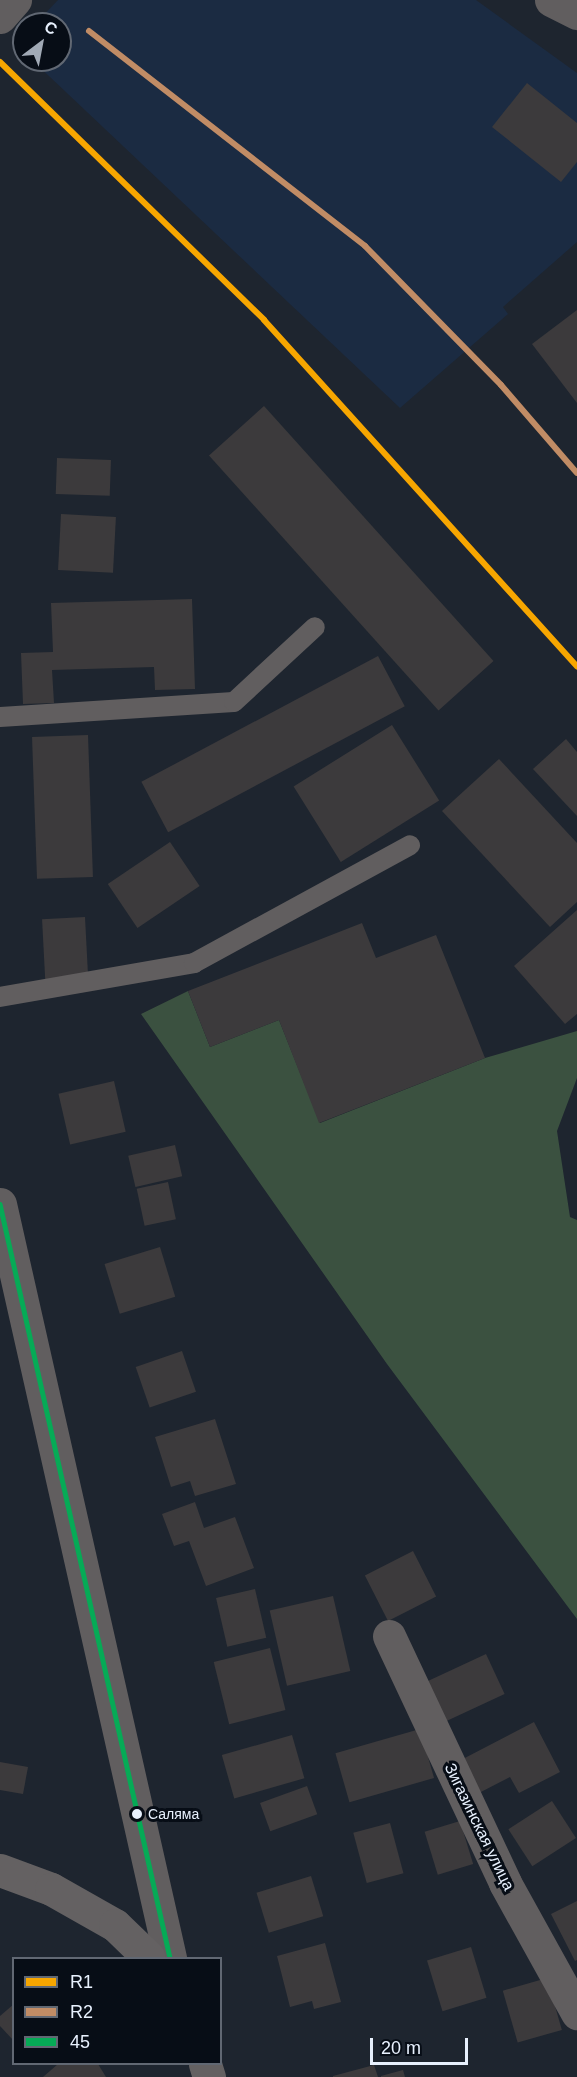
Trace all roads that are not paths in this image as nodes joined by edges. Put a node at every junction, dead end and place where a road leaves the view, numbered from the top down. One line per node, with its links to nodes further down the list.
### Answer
1 (15, 0): 4 (street)
2 (551, 0): 3 (street)
3 (577, 13)
4 (0, 17)
5 (315, 627): 6 (lane)
6 (0, 717)
7 (410, 845): 8 (lane)
8 (0, 997)
9 (0, 1204): 13 (street)
10 (389, 1636): 14 (street, Зигазинская улица)
11 (0, 1870): 12 (street)
12 (147, 1957)
13 (170, 1957)
14 (577, 2013)

